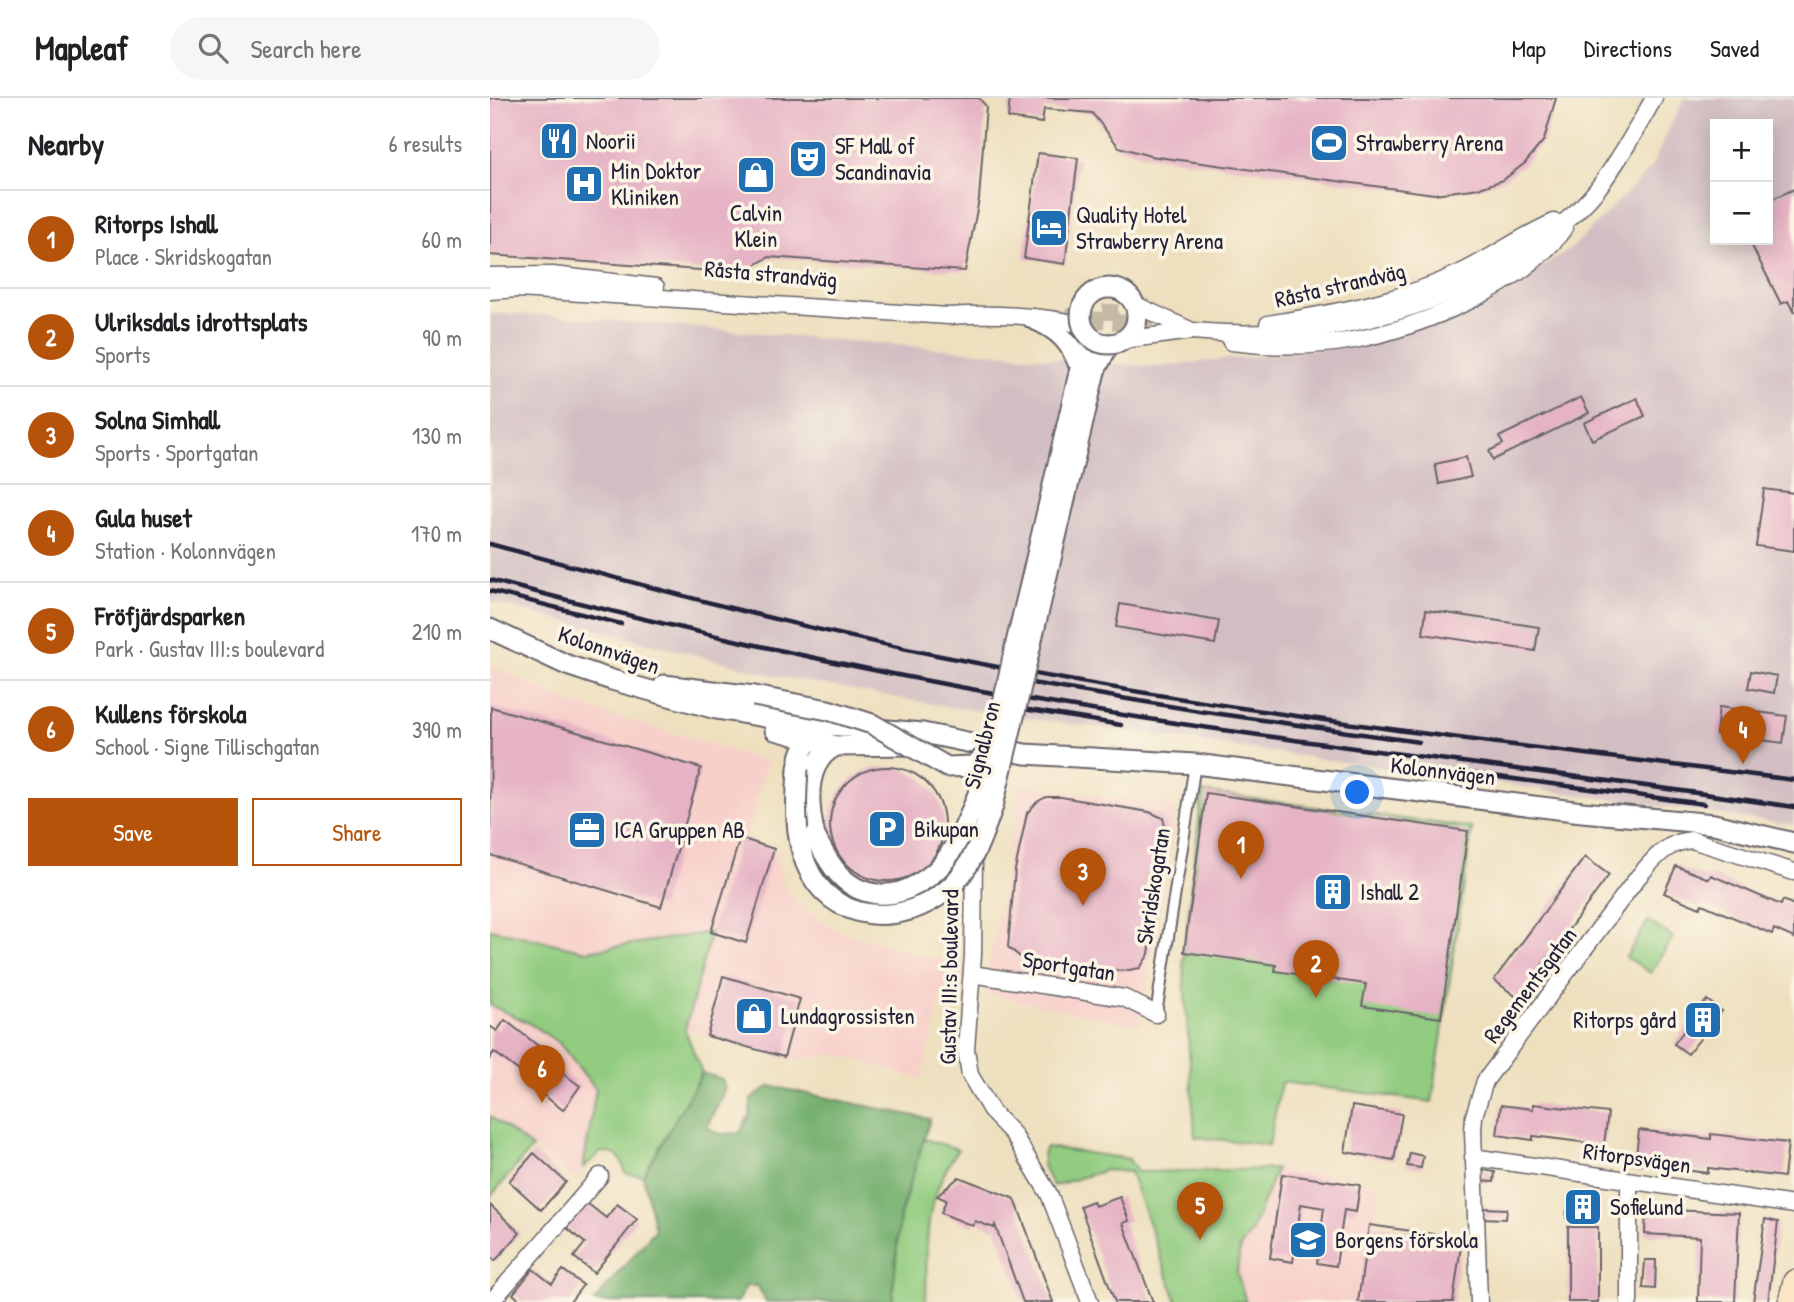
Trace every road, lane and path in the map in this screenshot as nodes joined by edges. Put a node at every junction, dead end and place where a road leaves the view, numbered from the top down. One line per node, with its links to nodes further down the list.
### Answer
1 (1654, 98): 2 (street, Råsta strandväg)
2 (1573, 215): 2 (street, Råsta strandväg); 8 (street, Råsta strandväg)
3 (490, 276): 6 (street, Råsta strandväg)
4 (490, 291): 6 (street, Råsta strandväg)
5 (1134, 304): 7 (street, bridge); 8 (street, Råsta strandväg, bridge); 9 (street, bridge)
6 (1041, 317): 7 (street); 10 (street)
7 (1084, 330): 9 (street, bridge); 10 (street, Signalbron)
8 (1192, 331): 9 (street, Råsta strandväg, bridge)
9 (1116, 342): 20 (street, Signalbron, bridge)
10 (1080, 369): 18 (street, Signalbron, bridge)
11 (490, 629): 12 (street, Kolonnvägen)
12 (612, 680): 13 (street, Kolonnvägen); 18 (street, bridge)
13 (716, 709): 14 (street, Kolonnvägen); 15 (street, Kolonnvägen)
14 (758, 728): 16 (street, Kolonnvägen); 20 (street, Kolonnvägen)
15 (888, 728): 16 (street, Kolonnvägen); 18 (street, Kolonnvägen)
16 (810, 740): 17 (street, Kolonnvägen); 20 (street)
17 (836, 746): 18 (street, Kolonnvägen); 18 (street, Signalbron, bridge)
18 (995, 751): 19 (street, Kolonnvägen); 23 (street, Gustav III:s boulevard)
19 (1195, 764): 21 (street, Kolonnvägen); 24 (street, Skridskogatan)
20 (798, 769)
21 (1794, 843)
22 (1794, 872): 25 (street, Regementsgatan)
23 (972, 974): 24 (street, Sportgatan); 31 (street, Gustav III:s boulevard)
24 (1156, 1014)
25 (1473, 1157): 27 (street, Ritorpsvägen); 32 (street, Regementsgatan)
26 (600, 1176): 30 (street)
27 (1629, 1181): 28 (street, Ritorpsvägen); 33 (street)
28 (1794, 1205)
29 (1794, 1281): 34 (main road)
30 (491, 1302)
31 (1090, 1302)
32 (1479, 1302)
33 (1629, 1302)
34 (1790, 1302)

